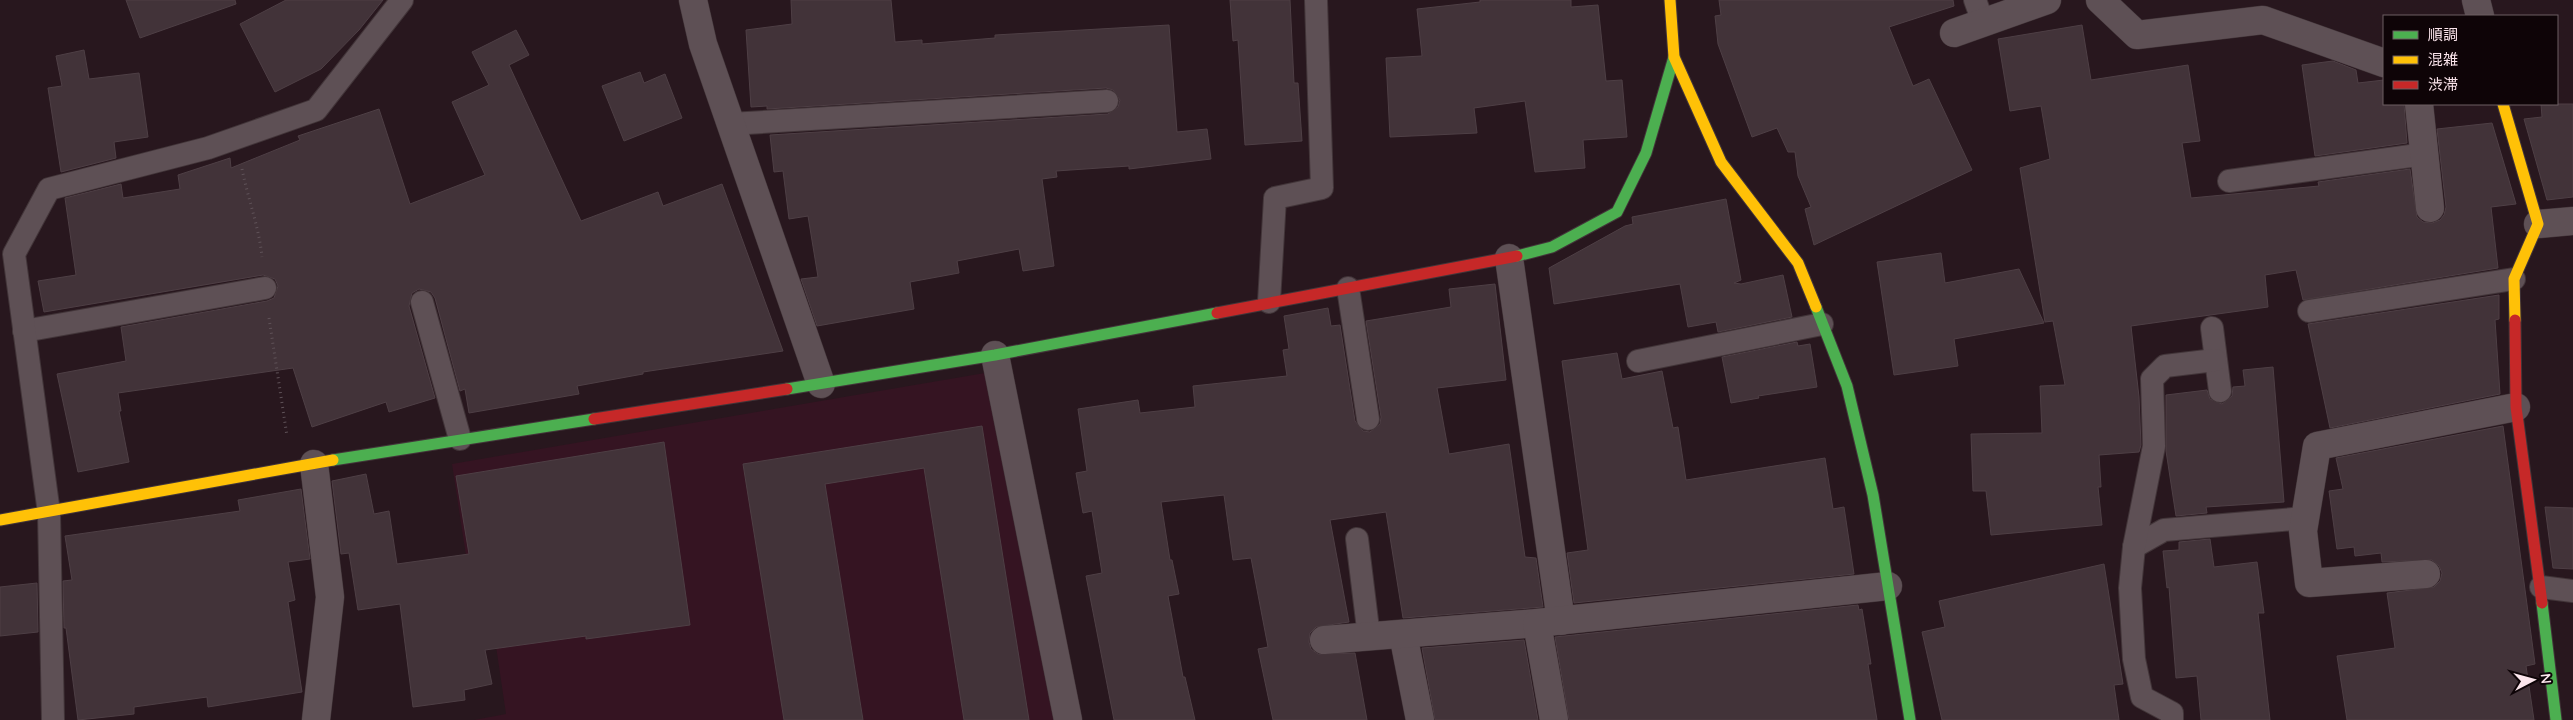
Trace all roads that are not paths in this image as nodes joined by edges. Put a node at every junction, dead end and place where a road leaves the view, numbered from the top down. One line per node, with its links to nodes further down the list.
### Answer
1 (402, 0): 22 (lane)
2 (693, 0): 16 (street)
3 (1316, 0): 28 (lane)
4 (1670, 0): 11 (street)
5 (2047, 0): 8 (street)
6 (2100, 0): 12 (street)
7 (2476, 0): 9 (street)
8 (1979, 11): 10 (street)
9 (2480, 15)
10 (1954, 33)
11 (1674, 57): 23 (street); 30 (street)
12 (2383, 63)
13 (1108, 101): 16 (lane)
14 (2419, 105): 17 (street)
15 (2503, 105): 21 (street)
16 (730, 124): 36 (street)
17 (2425, 154): 18 (lane); 19 (street)
18 (2229, 181)
19 (2430, 208)
20 (2573, 221): 21 (street)
21 (2538, 224): 24 (street)
22 (7, 254): 32 (lane)
23 (1509, 258): 26 (street); 51 (street)
24 (2514, 279): 29 (lane); 38 (street)
25 (265, 288): 32 (lane)
26 (1348, 288): 28 (street); 39 (lane)
27 (422, 302): 40 (lane)
28 (1269, 302): 33 (street)
29 (2309, 311)
30 (1822, 324): 35 (lane); 48 (street)
31 (2212, 328): 34 (lane)
32 (24, 331): 42 (lane)
33 (995, 355): 36 (street); 57 (street)
34 (2215, 360): 37 (lane); 46 (lane)
35 (1638, 361)
36 (821, 384): 40 (street)
37 (2220, 391)
38 (2516, 407): 43 (street); 49 (street)
39 (1368, 419)
40 (460, 439): 41 (street)
41 (314, 464): 42 (street); 55 (street)
42 (49, 513): 44 (street); 56 (lane)
43 (2305, 518): 46 (lane); 47 (street)
44 (0, 520)
45 (1357, 538): 53 (lane)
46 (2134, 547): 61 (lane)
47 (2426, 574)
48 (1888, 586): 51 (street); 60 (street)
49 (2540, 587): 50 (lane); 62 (street)
50 (2573, 591)
51 (1549, 622): 52 (street); 59 (street)
52 (1403, 634): 53 (street); 58 (street)
53 (1369, 637): 54 (street)
54 (1324, 640)
55 (309, 719)
56 (53, 720)
57 (1068, 720)
58 (1420, 720)
59 (1554, 720)
60 (1910, 720)
61 (2172, 720)
62 (2556, 720)

